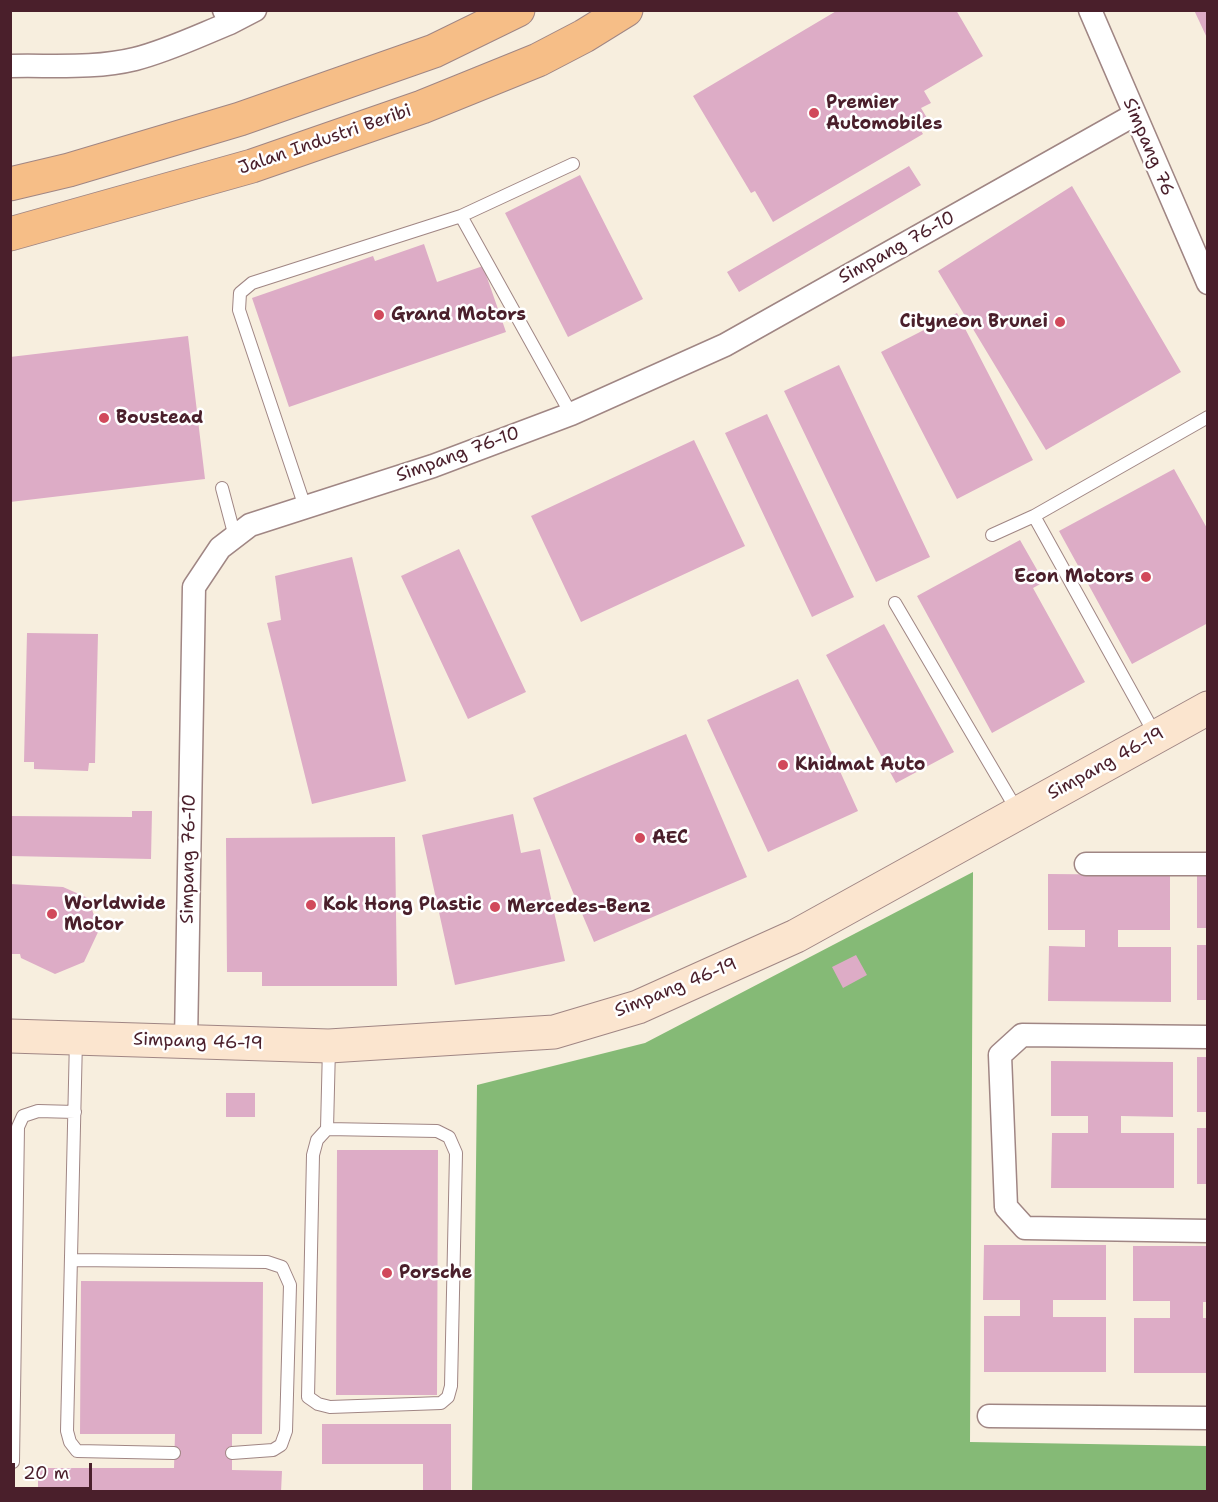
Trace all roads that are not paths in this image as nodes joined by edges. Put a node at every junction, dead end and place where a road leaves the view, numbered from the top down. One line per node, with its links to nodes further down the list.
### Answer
1 (255, 10): 5 (street)
2 (518, 10): 9 (main road)
3 (626, 10): 11 (main road, Jalan Industri Beribi)
4 (1090, 10): 7 (street, Simpang 76)
5 (227, 17): 6 (street)
6 (10, 66)
7 (1134, 115): 12 (street, Simpang 76); 13 (street, Simpang 76-10)
8 (573, 164): 10 (lane)
9 (10, 184)
10 (461, 216): 13 (lane); 16 (lane)
11 (10, 234)
12 (1208, 283)
13 (571, 414): 16 (street, Simpang 76-10)
14 (1208, 417): 17 (lane)
15 (222, 488): 19 (lane)
16 (305, 507): 19 (street, Simpang 76-10)
17 (1034, 516): 18 (lane); 22 (lane)
18 (992, 535)
19 (235, 537): 29 (street, Simpang 76-10)
20 (895, 603): 23 (lane)
21 (1208, 708): 22 (street, Simpang 46-19)
22 (1156, 737): 23 (street, Simpang 46-19)
23 (1018, 813): 30 (street, Simpang 46-19)
24 (1086, 864): 25 (street)
25 (1208, 864)
26 (10, 1036): 28 (street, Simpang 46-19)
27 (1208, 1037): 33 (street)
28 (76, 1038): 29 (street, Simpang 46-19); 31 (lane)
29 (186, 1041): 30 (street, Simpang 46-19)
30 (329, 1046): 32 (lane)
31 (75, 1112): 34 (lane); 39 (lane)
32 (327, 1129): 32 (lane)
33 (1208, 1230)
34 (72, 1260): 37 (lane); 38 (lane)
35 (989, 1416): 36 (street)
36 (1208, 1418)
37 (174, 1453)
38 (232, 1453)
39 (14, 1462)

